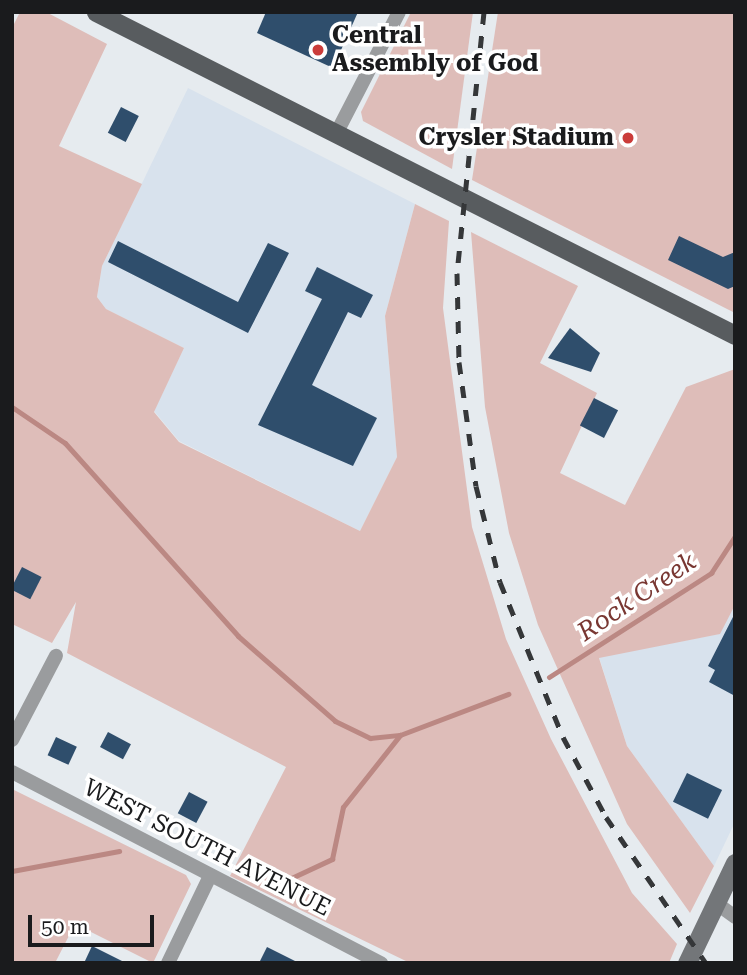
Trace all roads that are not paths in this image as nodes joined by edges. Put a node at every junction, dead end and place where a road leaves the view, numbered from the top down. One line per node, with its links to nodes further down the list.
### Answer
1 (96, 12): 3 (main road)
2 (399, 12): 3 (street)
3 (336, 134): 4 (main road)
4 (735, 335)
5 (56, 656): 6 (street)
6 (12, 740)
7 (12, 772): 9 (street, WEST SOUTH AVENUE)
8 (735, 863): 10 (main road)
9 (210, 876): 12 (street); 13 (street, WEST SOUTH AVENUE)
10 (716, 903): 11 (street); 14 (main road)
11 (735, 917)
12 (168, 963)
13 (381, 963)
14 (687, 963)

